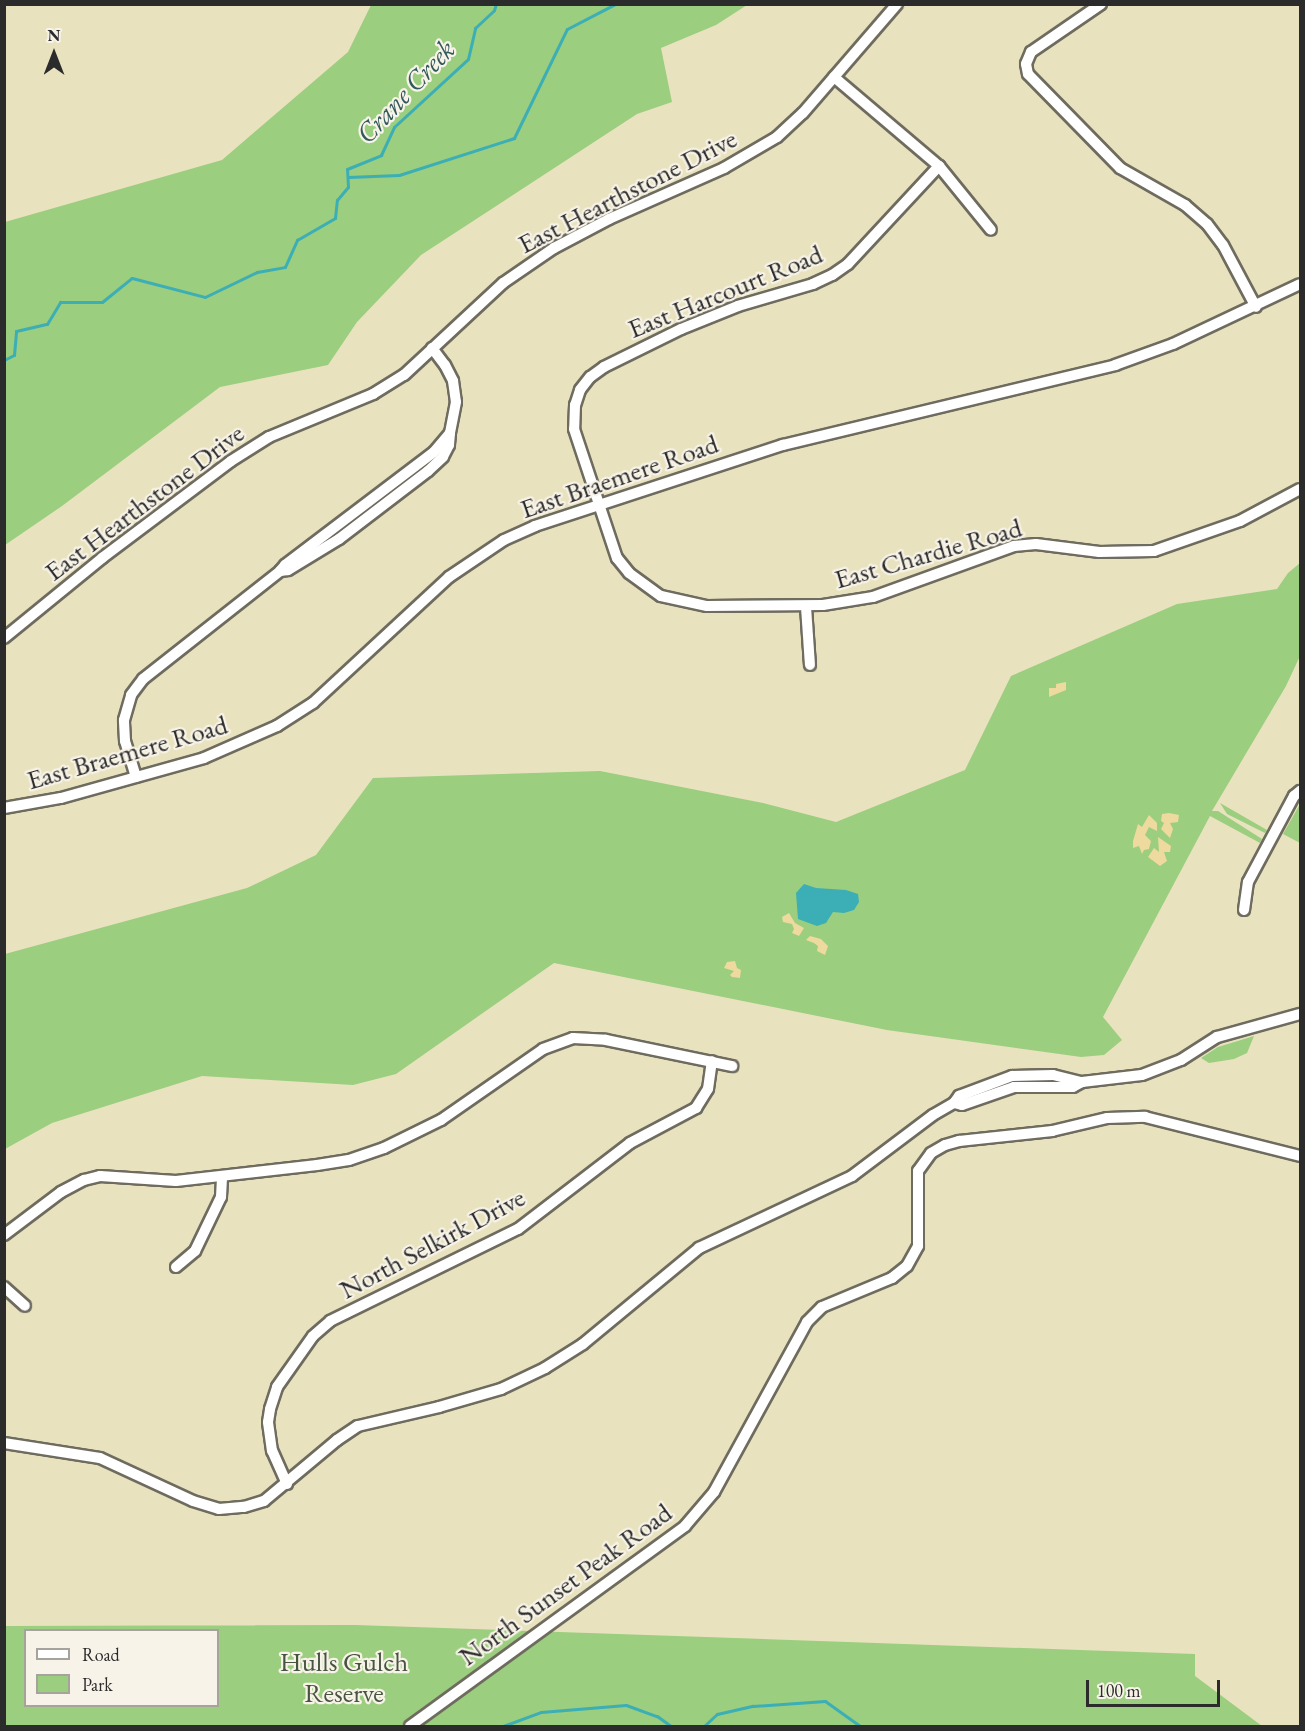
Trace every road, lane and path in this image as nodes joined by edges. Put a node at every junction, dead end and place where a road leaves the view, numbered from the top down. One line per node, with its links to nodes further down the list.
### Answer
1 (897, 4): 3 (street, East Hearthstone Drive)
2 (1101, 4): 7 (street)
3 (834, 78): 4 (street); 8 (street, East Hearthstone Drive)
4 (939, 166): 5 (street); 10 (street, East Harcourt Road)
5 (991, 230)
6 (1300, 284): 7 (street, East Braemere Road)
7 (1256, 307): 10 (street, East Braemere Road)
8 (432, 348): 12 (street, East Hearthstone Drive); 14 (street)
9 (1300, 489): 11 (street, East Chardie Road)
10 (600, 504): 11 (street, East Chardie Road); 14 (street, East Braemere Road)
11 (806, 607): 13 (street, East Chardie Road)
12 (4, 638)
13 (810, 665)
14 (136, 777): 16 (street, East Braemere Road)
15 (1300, 791): 17 (street)
16 (4, 808)
17 (1244, 910)
18 (1300, 1014): 28 (street)
19 (712, 1061): 20 (street); 22 (street); 28 (street, North Selkirk Drive)
20 (732, 1066)
21 (1300, 1156): 29 (street, North Sunset Peak Road)
22 (222, 1177): 23 (street); 24 (street)
23 (4, 1236)
24 (176, 1267)
25 (4, 1287): 26 (street)
26 (26, 1306)
27 (4, 1443): 28 (street)
28 (287, 1484)
29 (410, 1726)

